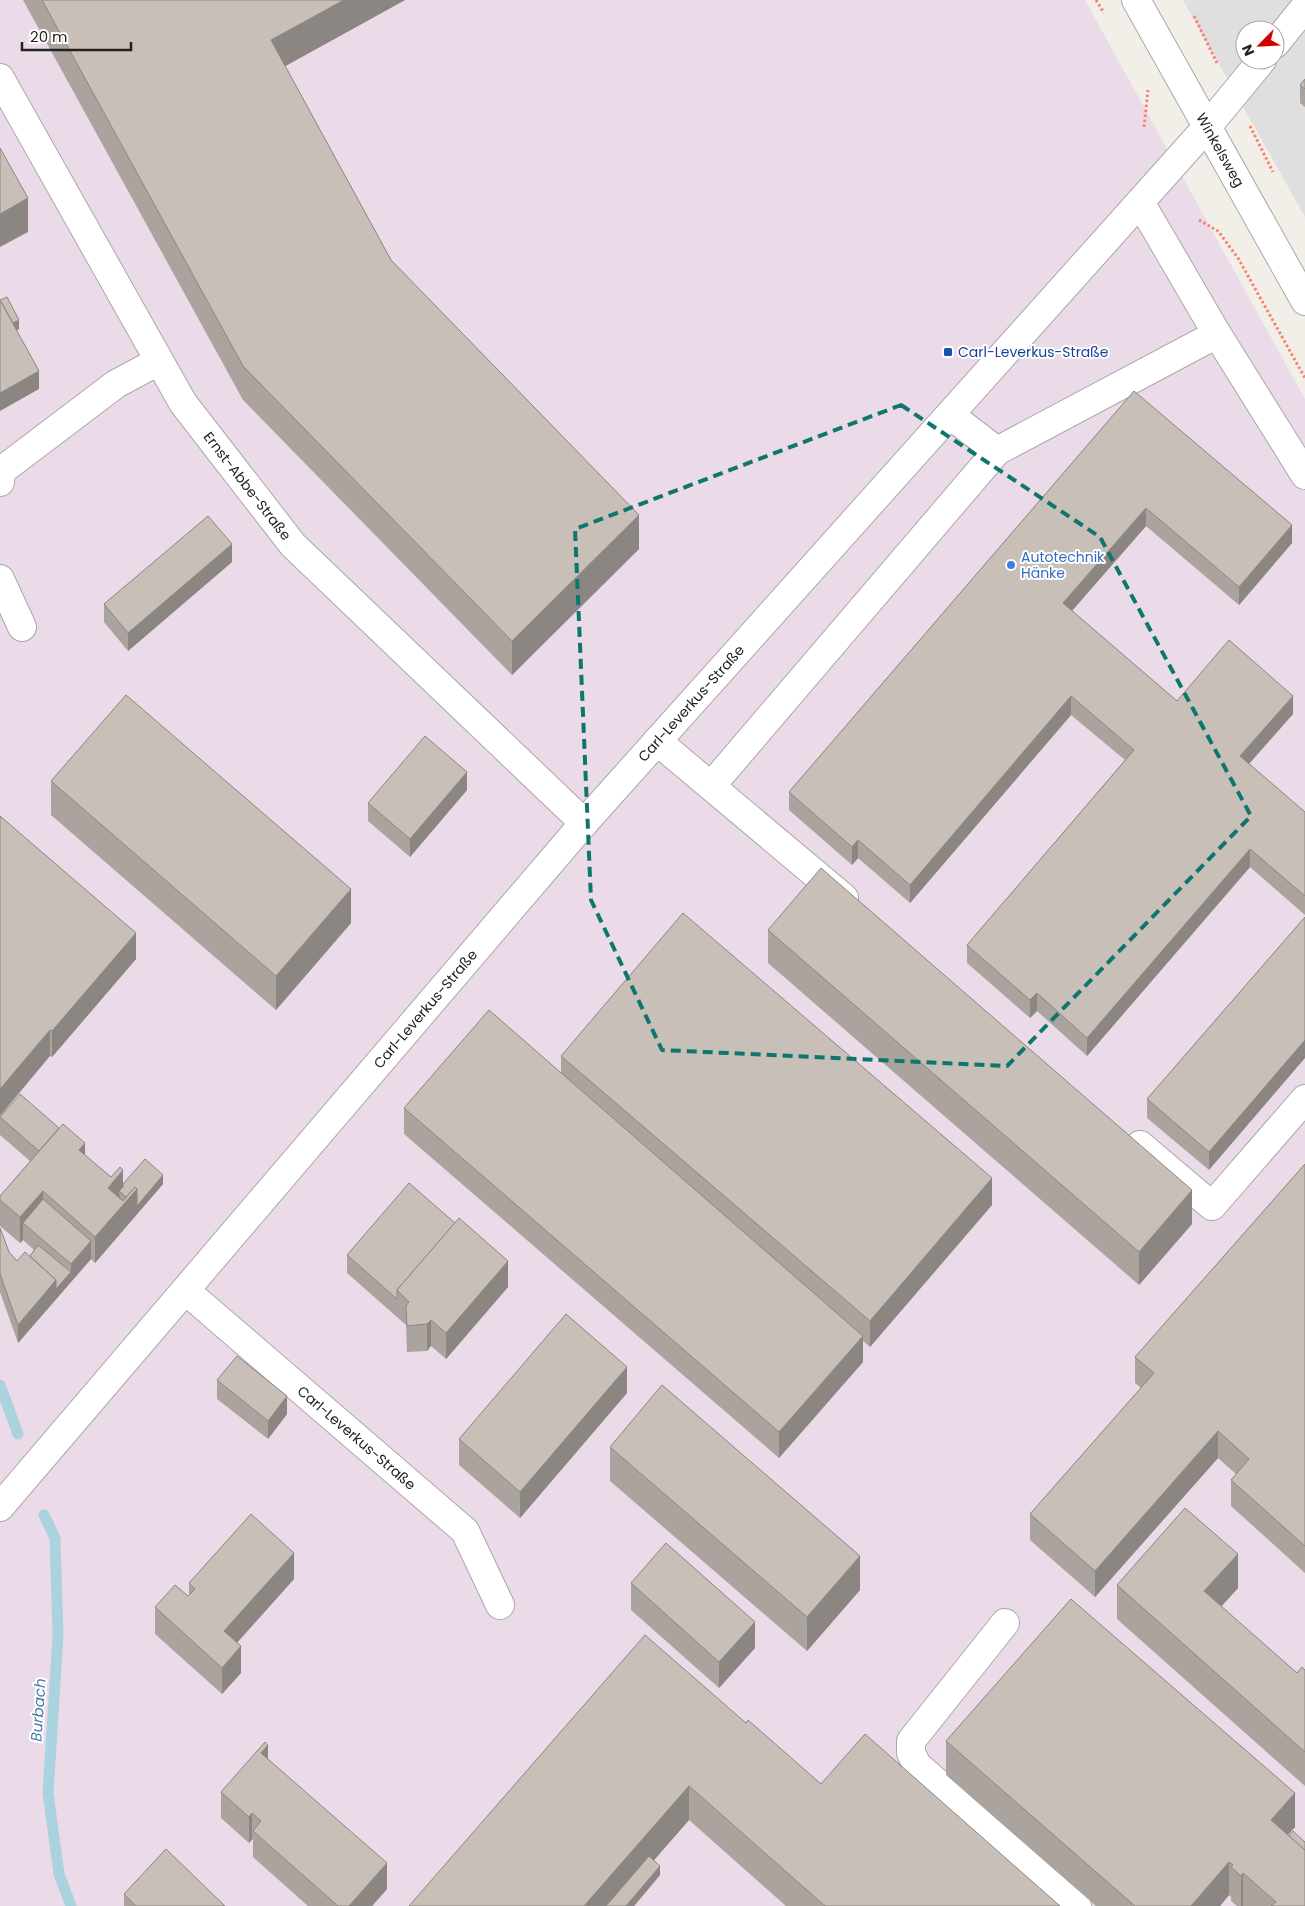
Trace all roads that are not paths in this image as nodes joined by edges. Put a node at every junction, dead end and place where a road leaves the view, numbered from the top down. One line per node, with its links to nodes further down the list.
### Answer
1 (1136, 0): 6 (street, Winkelsweg)
2 (1305, 7): 3 (street)
3 (1285, 32)
4 (1254, 70): 6 (street, Carl-Leverkus-Straße)
5 (0, 78): 10 (street, Ernst-Abbe-Straße)
6 (1207, 126): 7 (street, Carl-Leverkus-Straße); 8 (street, Winkelsweg)
7 (1140, 202): 9 (street); 11 (street, Carl-Leverkus-Straße)
8 (1305, 301)
9 (1217, 334): 12 (street); 13 (street)
10 (159, 361): 14 (street); 19 (street, Ernst-Abbe-Straße)
11 (950, 415): 12 (street); 17 (street, Carl-Leverkus-Straße)
12 (997, 451): 18 (street)
13 (1305, 475)
14 (0, 482)
15 (0, 579): 16 (street)
16 (22, 627)
17 (657, 742): 18 (street); 19 (street, Carl-Leverkus-Straße)
18 (711, 786): 20 (street)
19 (584, 823): 23 (street, Carl-Leverkus-Straße)
20 (860, 911)
21 (1305, 1099): 22 (street)
22 (1122, 1130)
23 (186, 1291): 24 (street, Carl-Leverkus-Straße); 25 (street, Carl-Leverkus-Straße)
24 (0, 1508)
25 (500, 1604)
26 (1005, 1623): 27 (street)
27 (1077, 1906)

